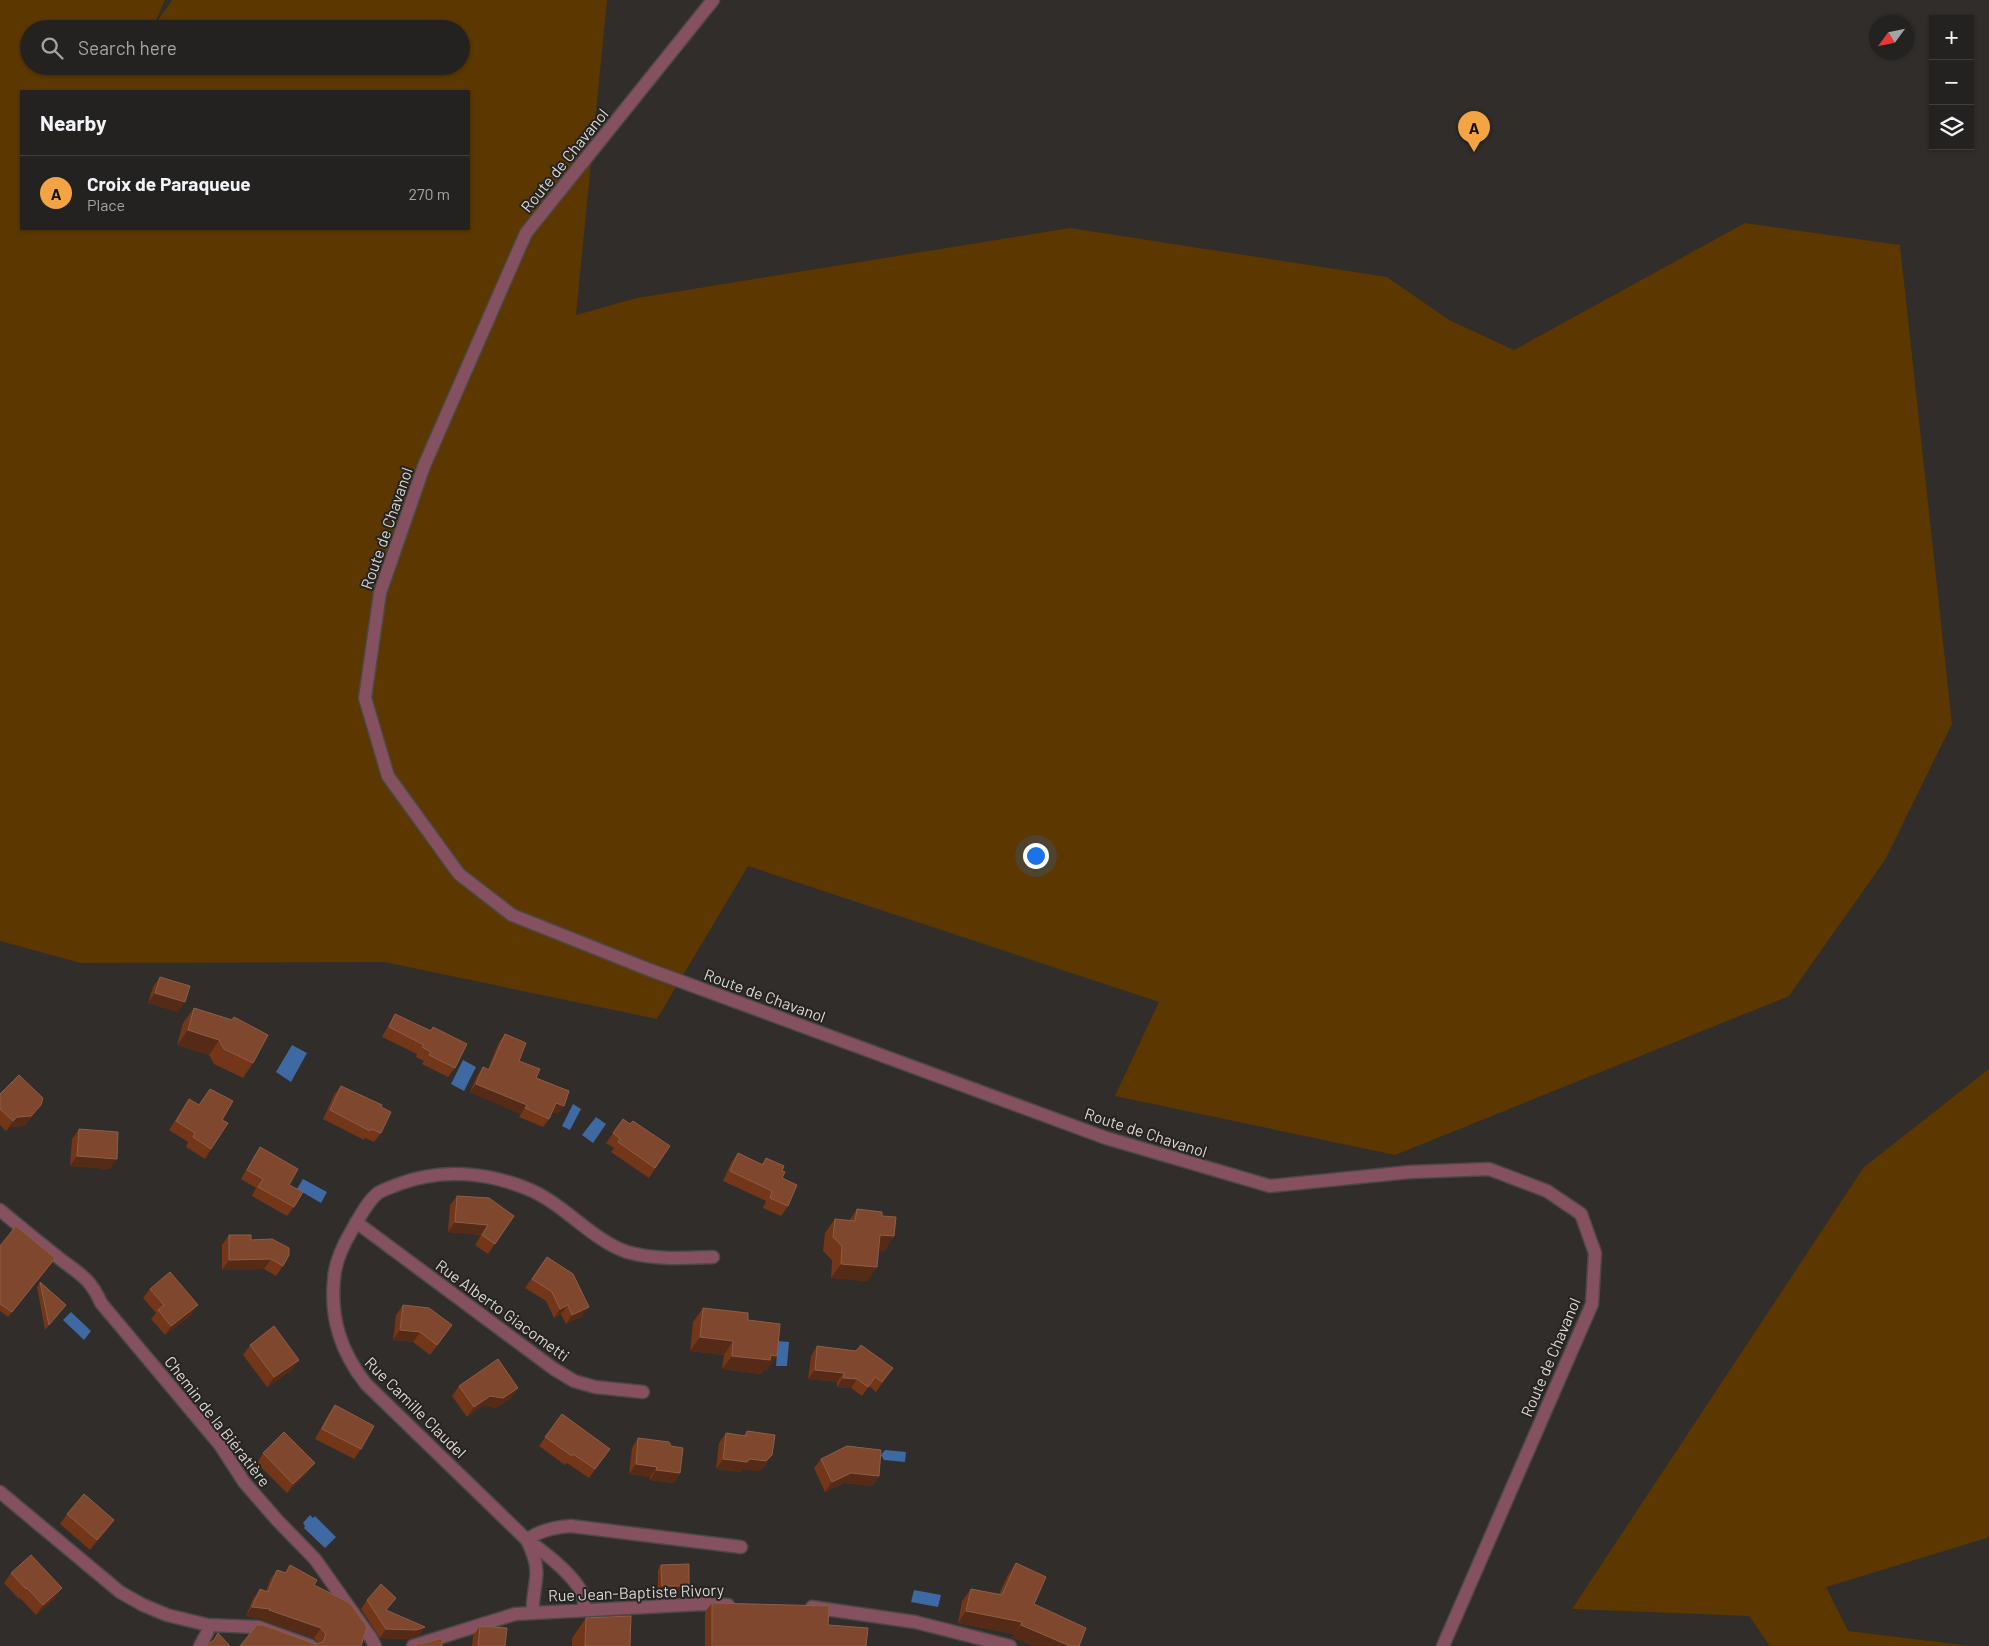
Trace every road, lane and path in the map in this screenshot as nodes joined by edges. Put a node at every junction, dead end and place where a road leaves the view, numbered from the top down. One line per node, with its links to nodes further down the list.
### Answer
1 (713, 0): 19 (street, Route de Chavanol)
2 (0, 1210): 16 (street, Chemin de la Biératière)
3 (356, 1222): 4 (street, Rue Camille Claudel); 5 (street, Rue Alberto Giacometti); 7 (street, Rue Camille Claudel)
4 (713, 1256)
5 (643, 1392)
6 (0, 1492): 13 (street)
7 (527, 1540): 8 (street); 11 (street, Rue Camille Claudel); 12 (street, Rue Camille Claudel)
8 (741, 1547)
9 (740, 1605): 11 (street, Rue Jean-Baptiste Rivory)
10 (795, 1607): 18 (street)
11 (584, 1610): 12 (street, Rue Jean-Baptiste Rivory)
12 (532, 1612): 17 (street, Rue Jean-Baptiste Rivory)
13 (208, 1625): 14 (street); 15 (street)
14 (200, 1646)
15 (311, 1646)
16 (375, 1646)
17 (413, 1646)
18 (1010, 1646)
19 (1443, 1646)

